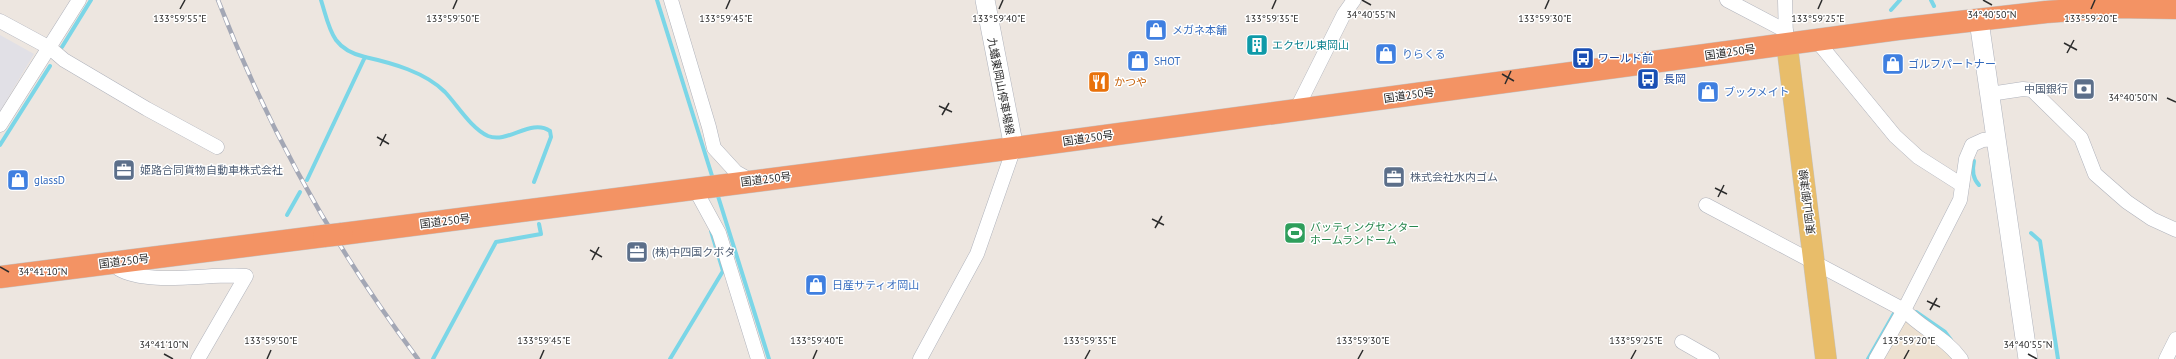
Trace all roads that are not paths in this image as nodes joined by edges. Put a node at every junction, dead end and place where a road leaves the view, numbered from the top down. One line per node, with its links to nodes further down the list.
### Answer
1 (79, 0): 13 (street)
2 (671, 0): 20 (street)
3 (985, 0): 19 (street, 九蟠東岡山停車場線)
4 (1354, 0): 15 (street)
5 (1727, 0): 11 (street)
6 (1785, 0): 11 (street)
7 (2038, 6): 8 (highway, 国道250号); 10 (highway, 国道250号)
8 (2176, 8)
9 (0, 21): 13 (street)
10 (1979, 21): 12 (highway, 国道250号); 14 (street)
11 (1786, 38): 12 (highway, 国道250号); 15 (highway, 国道250号); 26 (main road, 東岡山御津線)
12 (1817, 41): 21 (street)
13 (50, 48): 16 (street); 18 (street)
14 (1990, 94): 17 (street); 24 (street)
15 (1296, 110): 19 (highway, 国道250号)
16 (0, 125)
17 (1996, 139): 21 (street); 38 (street)
18 (217, 147)
19 (1014, 148): 20 (highway, 国道250号); 33 (street)
20 (752, 181): 22 (highway, 国道250号)
21 (1962, 185): 28 (street)
22 (698, 188): 25 (highway, 国道250号); 32 (street)
23 (1706, 205): 26 (street)
24 (2176, 230)
25 (116, 262): 27 (highway, 国道250号); 31 (street)
26 (1814, 264): 28 (street); 35 (main road, 東岡山御津線)
27 (0, 277)
28 (1904, 310): 36 (street); 37 (street)
29 (2176, 339): 39 (street)
30 (1682, 342): 34 (street)
31 (198, 359)
32 (758, 359)
33 (920, 359)
34 (1712, 359)
35 (1826, 359)
36 (1876, 359)
37 (1961, 359)
38 (2028, 359)
39 (2166, 359)

